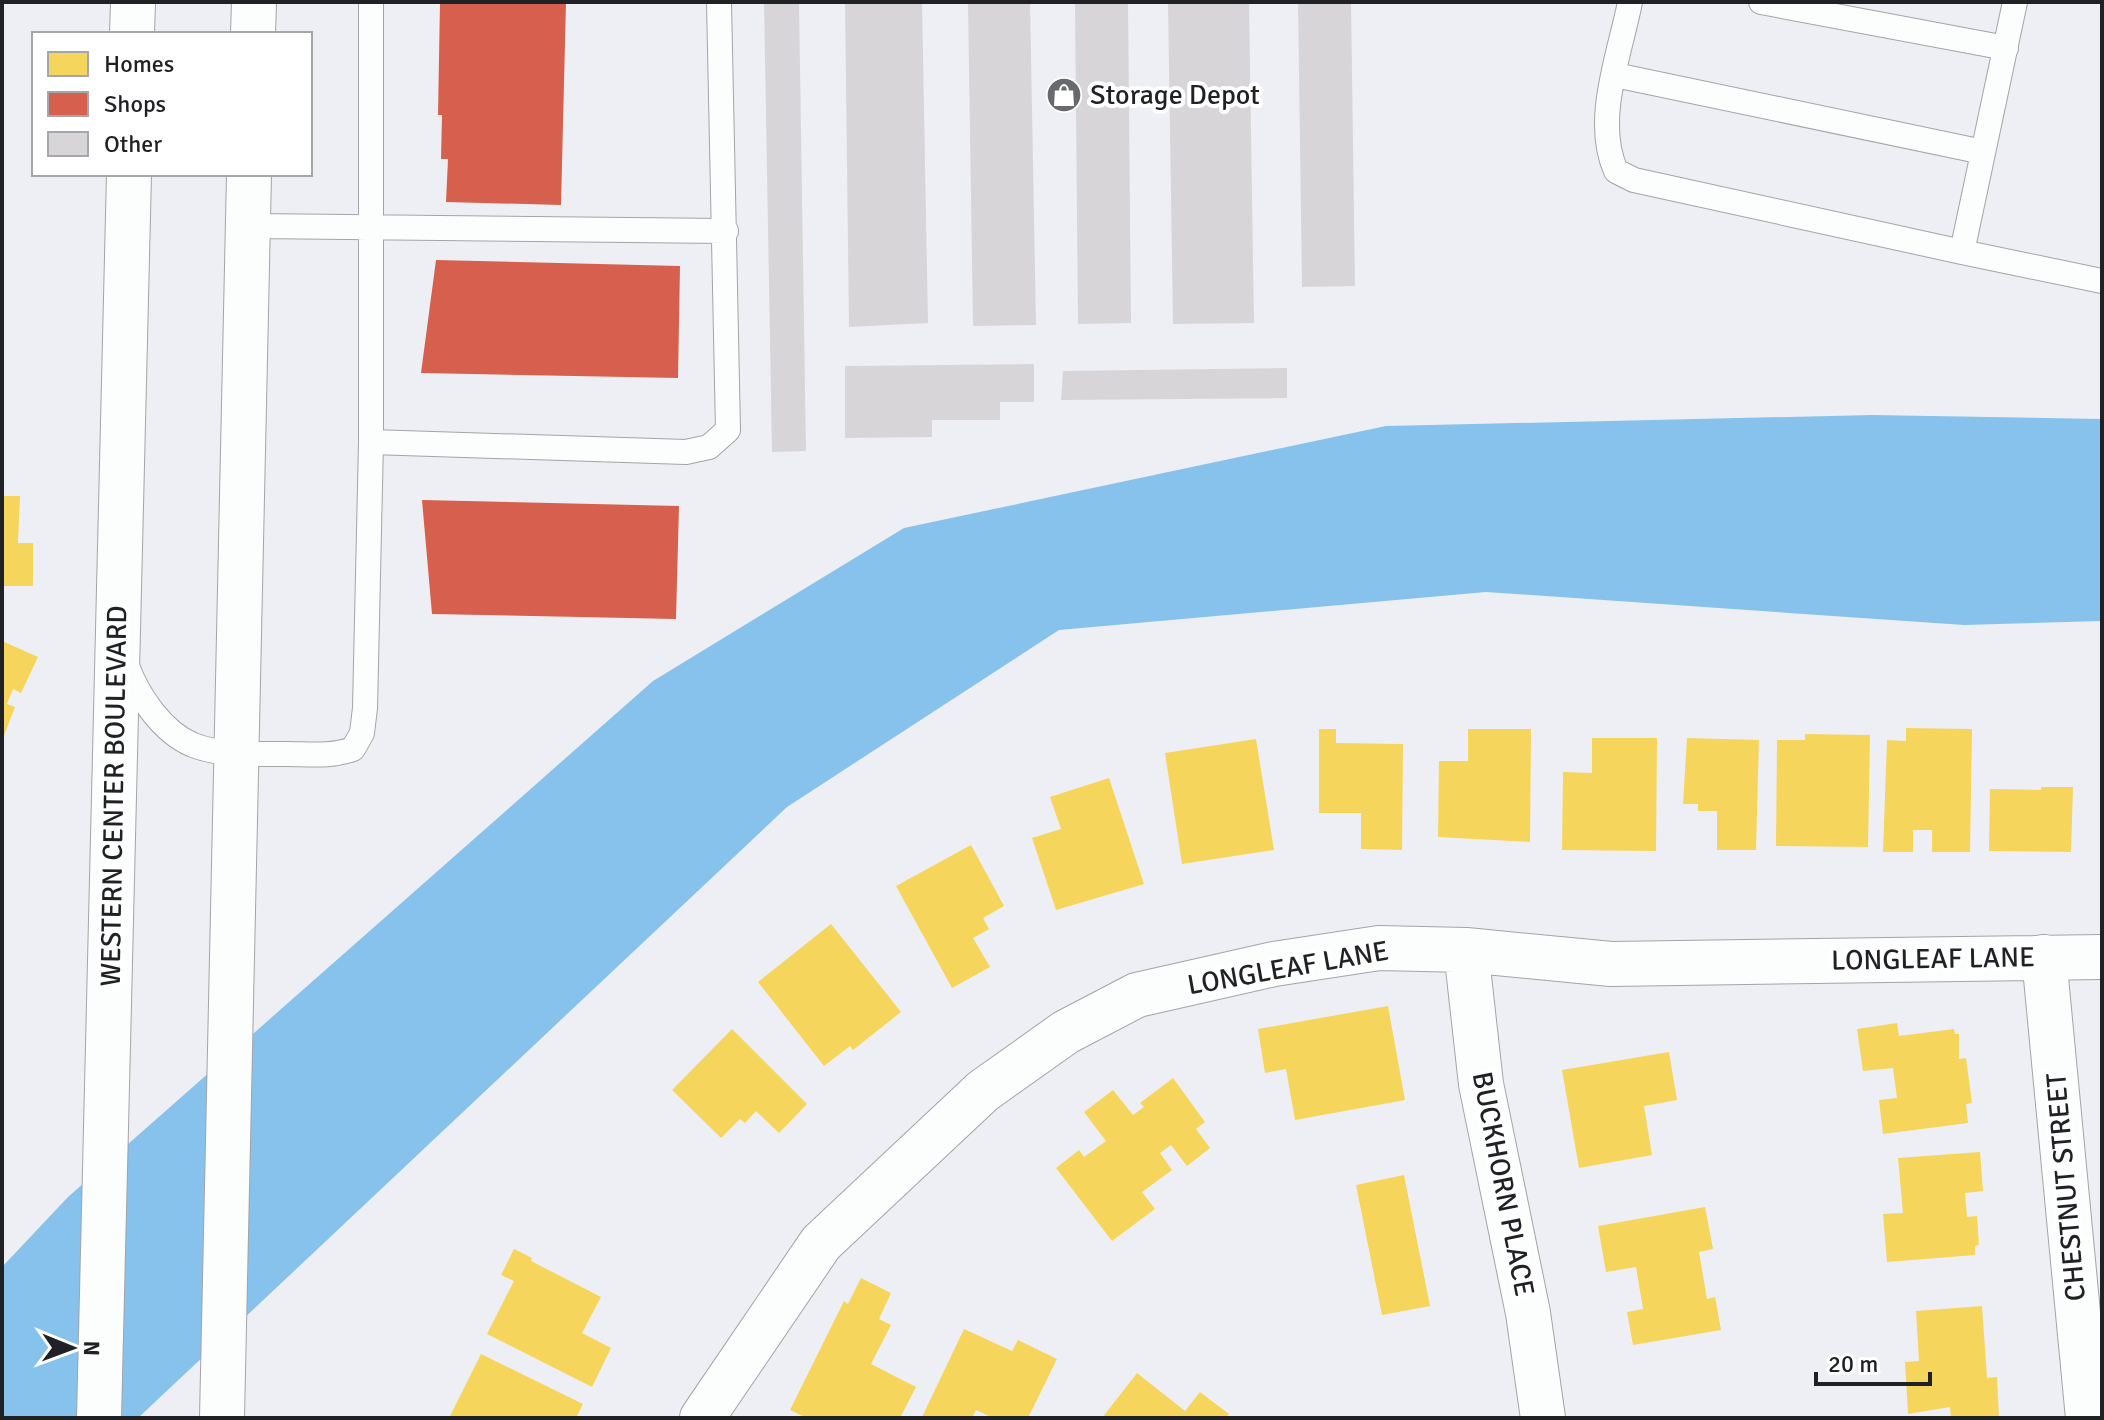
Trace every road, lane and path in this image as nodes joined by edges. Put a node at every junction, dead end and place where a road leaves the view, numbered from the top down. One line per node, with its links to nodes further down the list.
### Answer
1 (133, 2): 8 (main road)
2 (254, 2): 9 (main road)
3 (371, 2): 16 (lane)
4 (719, 2): 17 (lane)
5 (1630, 2): 11 (lane)
6 (1761, 2): 10 (lane)
7 (2015, 2): 10 (lane)
8 (132, 32)
9 (253, 32)
10 (2006, 48): 12 (lane)
11 (1615, 75): 12 (lane); 18 (lane)
12 (1983, 152): 18 (lane)
13 (129, 176): 21 (main road, WESTERN CENTER BOULEVARD)
14 (249, 176): 15 (main road)
15 (247, 226): 16 (lane); 22 (main road)
16 (369, 228): 17 (lane); 20 (lane)
17 (726, 231): 20 (lane)
18 (1962, 252): 19 (lane)
19 (2102, 281)
20 (371, 442): 22 (lane)
21 (118, 644): 22 (lane); 27 (main road, WESTERN CENTER BOULEVARD)
22 (236, 753): 26 (main road)
23 (1466, 950): 24 (main road, LONGLEAF LANE); 28 (main road, LONGLEAF LANE); 29 (main road, BUCKHORN PLACE)
24 (2044, 957): 25 (main road, LONGLEAF LANE); 30 (main road, CHESTNUT STREET)
25 (2102, 957)
26 (222, 1414)
27 (99, 1418)
28 (702, 1418)
29 (1543, 1418)
30 (2088, 1418)

